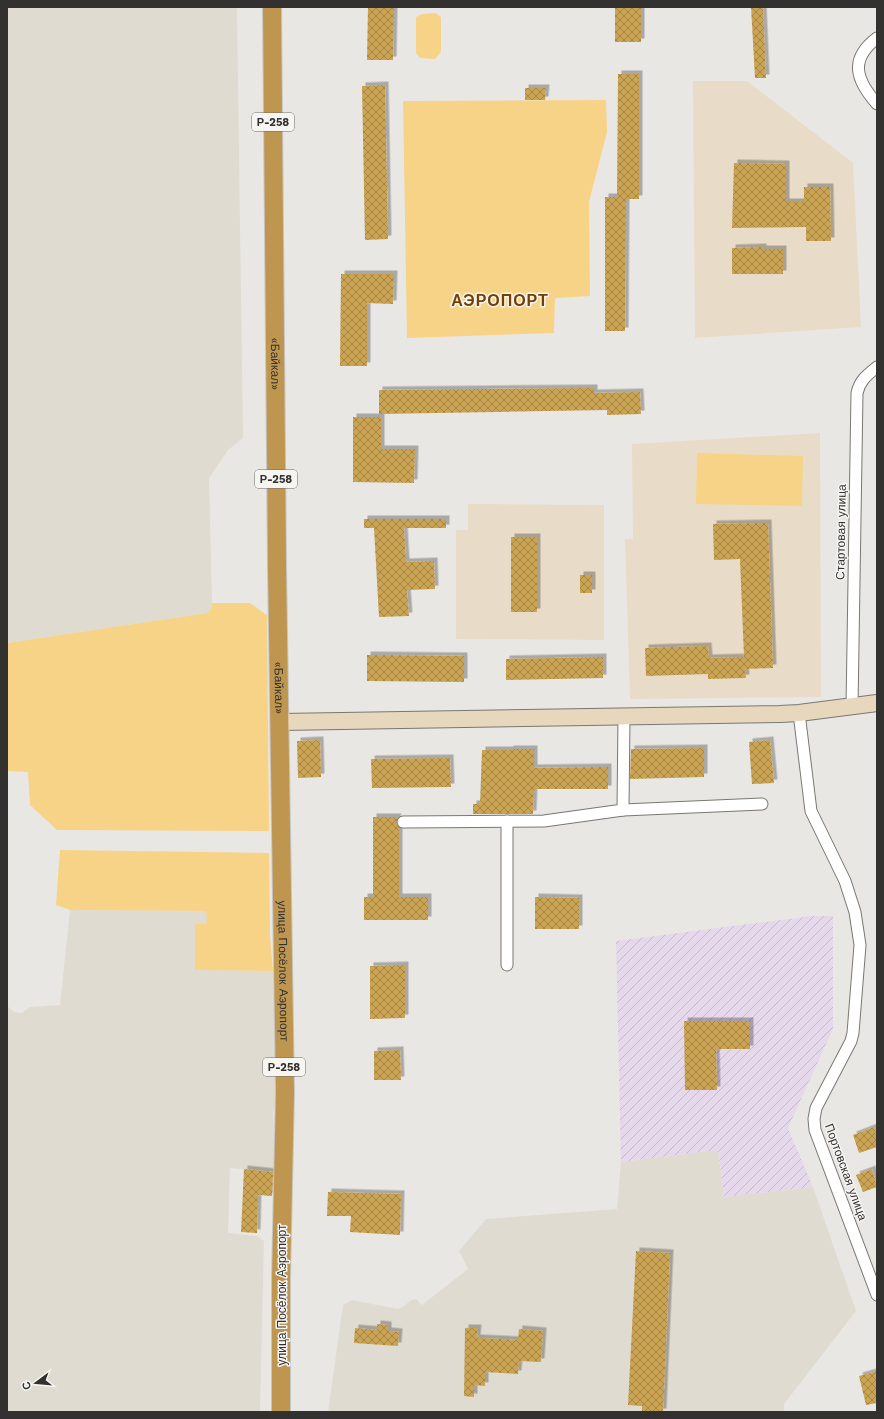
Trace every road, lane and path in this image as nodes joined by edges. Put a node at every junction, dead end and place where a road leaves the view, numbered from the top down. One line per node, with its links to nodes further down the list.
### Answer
1 (272, 7): 9 (highway, «Байкал» / Р-258)
2 (877, 38): 3 (street)
3 (877, 104)
4 (877, 367): 6 (street, Стартовая улица)
5 (877, 703): 6 (main road)
6 (852, 707): 7 (main road)
7 (799, 713): 8 (main road); 15 (street, Портовская улица)
8 (624, 716): 9 (main road); 11 (street)
9 (280, 722): 16 (highway, улица Посёлок Аэропорт / Р-258)
10 (762, 804): 11 (street)
11 (623, 810): 12 (street)
12 (507, 821): 13 (street); 14 (street)
13 (403, 822)
14 (507, 965)
15 (877, 1295)
16 (281, 1412)

